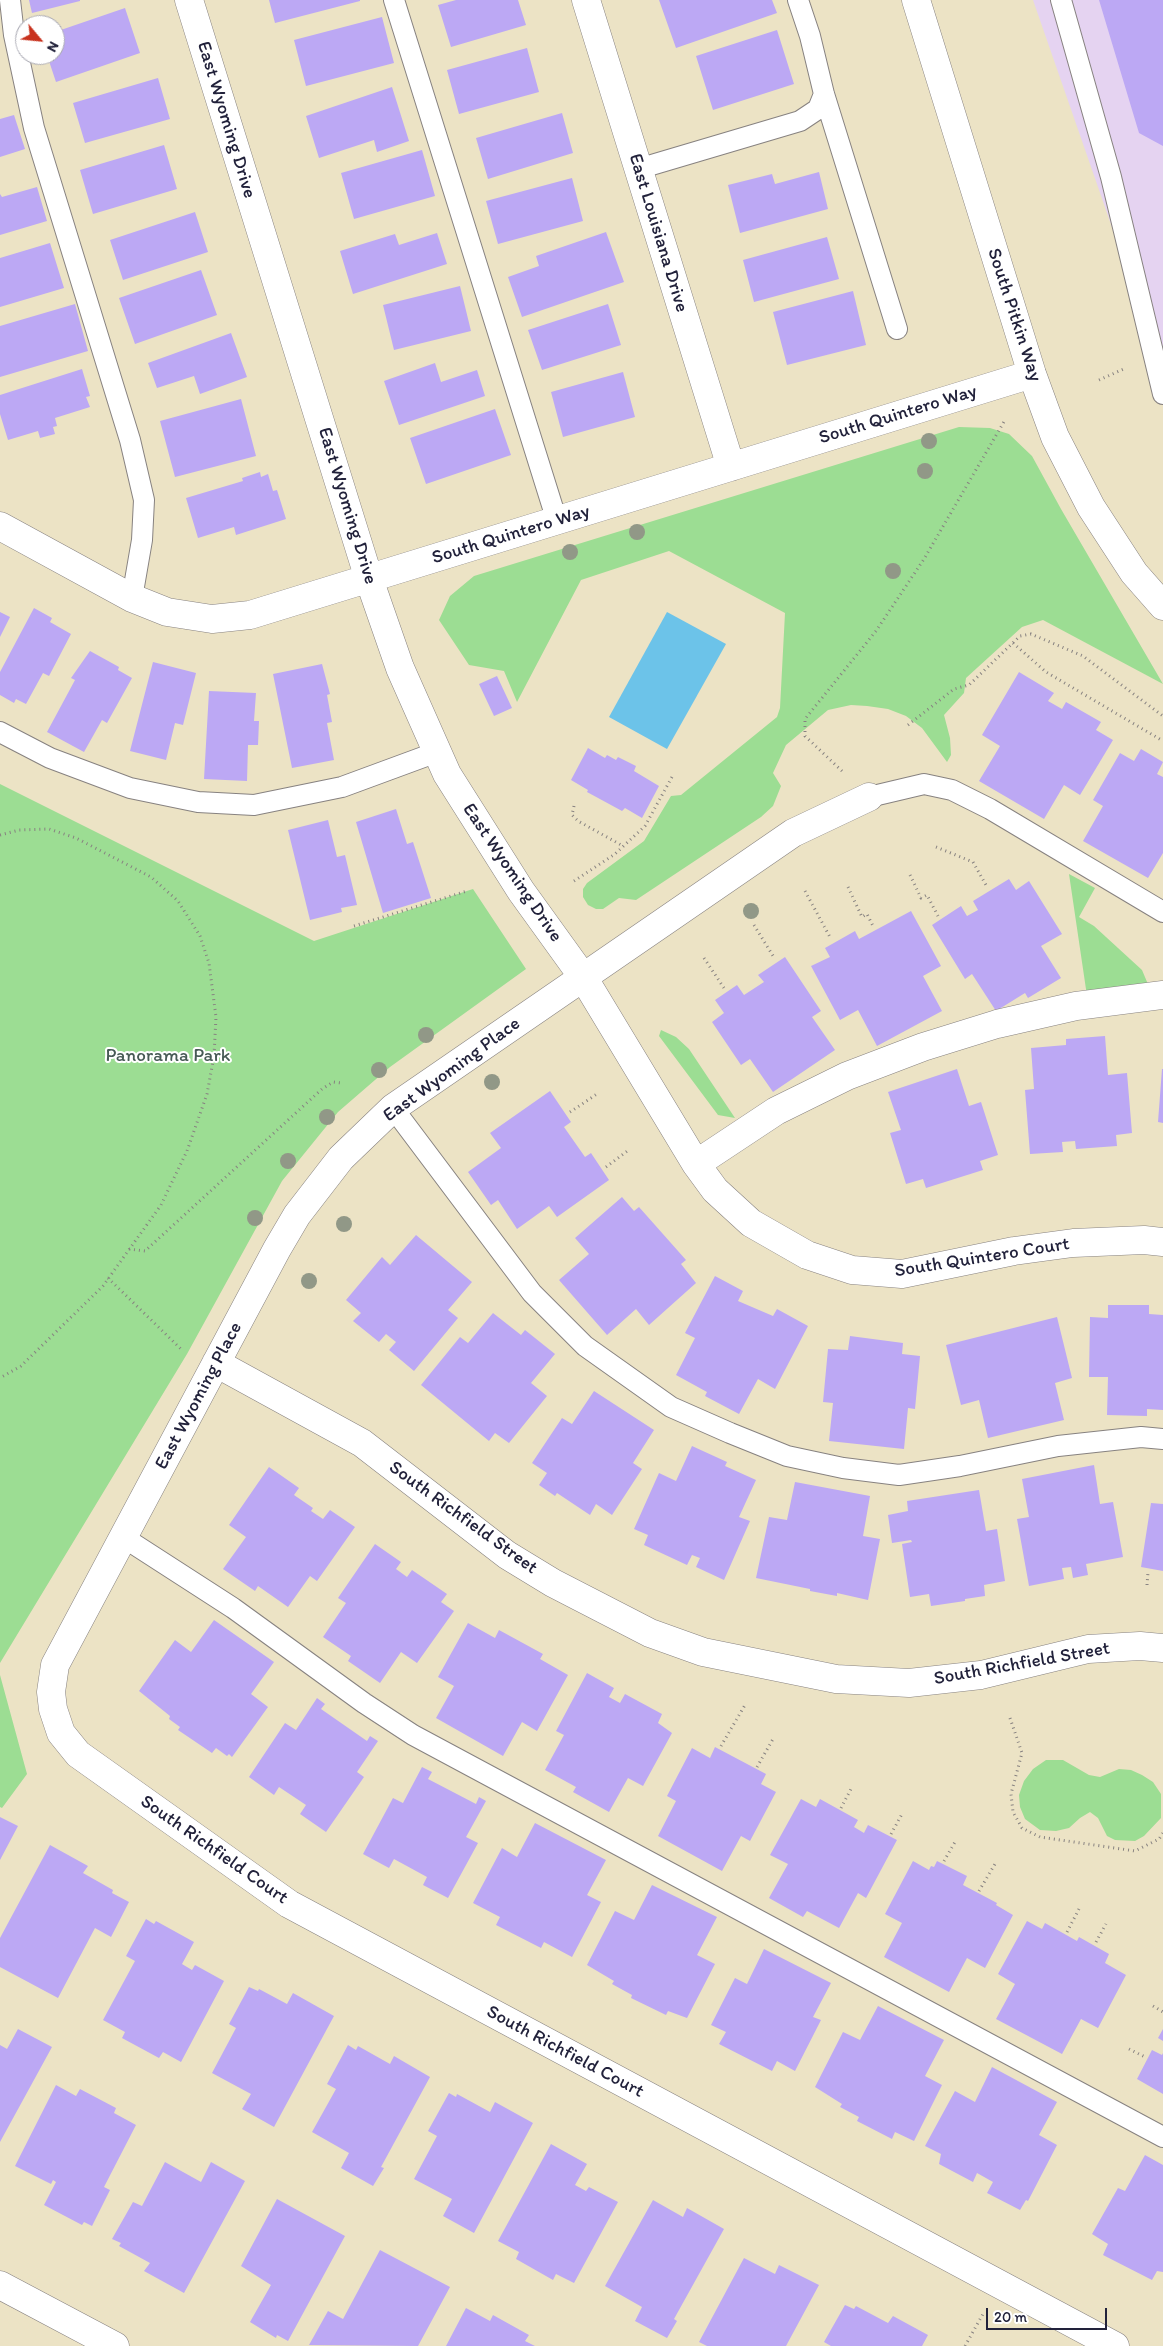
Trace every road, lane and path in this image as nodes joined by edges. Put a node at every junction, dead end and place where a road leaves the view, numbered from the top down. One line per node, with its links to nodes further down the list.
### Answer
1 (10, 0): 19 (lane)
2 (189, 0): 18 (street, East Wyoming Drive)
3 (394, 0): 16 (lane)
4 (586, 0): 9 (street, East Louisiana Drive)
5 (798, 0): 8 (lane)
6 (916, 0): 12 (street, South Pitkin Way)
7 (1061, 0): 14 (lane)
8 (824, 94): 9 (lane); 10 (lane)
9 (638, 169): 15 (street, East Louisiana Drive)
10 (897, 329)
11 (1129, 367): 13 (path)
12 (1032, 374): 15 (street, South Quintero Way); 20 (street, South Pitkin Way); 28 (path)
13 (1099, 380)
14 (1163, 394)
15 (731, 467): 16 (street, South Quintero Way)
16 (557, 521): 18 (street, South Quintero Way)
17 (0, 526): 19 (street, South Quintero Way)
18 (369, 579): 19 (street, South Quintero Way); 26 (street, East Wyoming Drive)
19 (132, 598)
20 (1163, 606)
21 (1012, 643): 22 (path); 23 (path); 25 (path)
22 (1163, 716)
23 (908, 725)
24 (0, 732): 26 (lane)
25 (1163, 740)
26 (438, 752): 47 (street, East Wyoming Drive)
27 (672, 777): 31 (path)
28 (869, 797): 39 (lane); 47 (street, East Wyoming Place)
29 (574, 806): 31 (path)
30 (0, 835): 58 (path)
31 (623, 846): 34 (path)
32 (936, 847): 35 (path)
33 (910, 875): 40 (path)
34 (574, 881)
35 (986, 885)
36 (848, 887): 43 (path)
37 (467, 890): 42 (path)
38 (805, 891): 44 (path)
39 (1163, 912)
40 (938, 916)
41 (754, 925): 46 (path)
42 (354, 926)
43 (873, 926)
44 (831, 939)
45 (704, 958): 48 (path)
46 (775, 958)
47 (583, 977): 52 (street, East Wyoming Place); 55 (street, South Quintero Court)
48 (724, 988)
49 (1163, 995): 55 (street)
50 (341, 1083): 58 (path)
51 (597, 1094): 53 (path)
52 (393, 1108): 61 (street, East Wyoming Place); 63 (lane)
53 (570, 1112)
54 (630, 1149): 56 (path)
55 (696, 1164): 57 (street, South Quintero Court)
56 (606, 1167)
57 (1163, 1242)
58 (129, 1249): 59 (path)
59 (108, 1278): 60 (path); 62 (path)
60 (187, 1354)
61 (216, 1363): 64 (street, East Wyoming Place); 67 (street, South Richfield Street)
62 (0, 1378)
63 (1163, 1439)
64 (123, 1537): 69 (street, East Wyoming Place); 91 (lane)
65 (1148, 1572): 66 (path)
66 (1147, 1585)
67 (1163, 1648)
68 (745, 1705): 72 (path)
69 (53, 1709): 96 (street, South Richfield Court)
70 (1010, 1718): 77 (path)
71 (773, 1739): 73 (path)
72 (721, 1746)
73 (757, 1767)
74 (852, 1787): 75 (path)
75 (841, 1808)
76 (902, 1814): 78 (path)
77 (1163, 1833)
78 (891, 1834)
79 (955, 1842): 80 (path)
80 (944, 1862)
81 (995, 1864): 82 (path)
82 (980, 1891)
83 (1079, 1909): 85 (path)
84 (1106, 1924): 86 (path)
85 (1067, 1932)
86 (1096, 1942)
87 (1153, 2006): 88 (path)
88 (1163, 2012)
89 (1129, 2049): 90 (path)
90 (1145, 2057)
91 (1163, 2137)
92 (0, 2285): 94 (street)
93 (983, 2313): 95 (path)
94 (114, 2346)
95 (965, 2346)
96 (1115, 2346)

